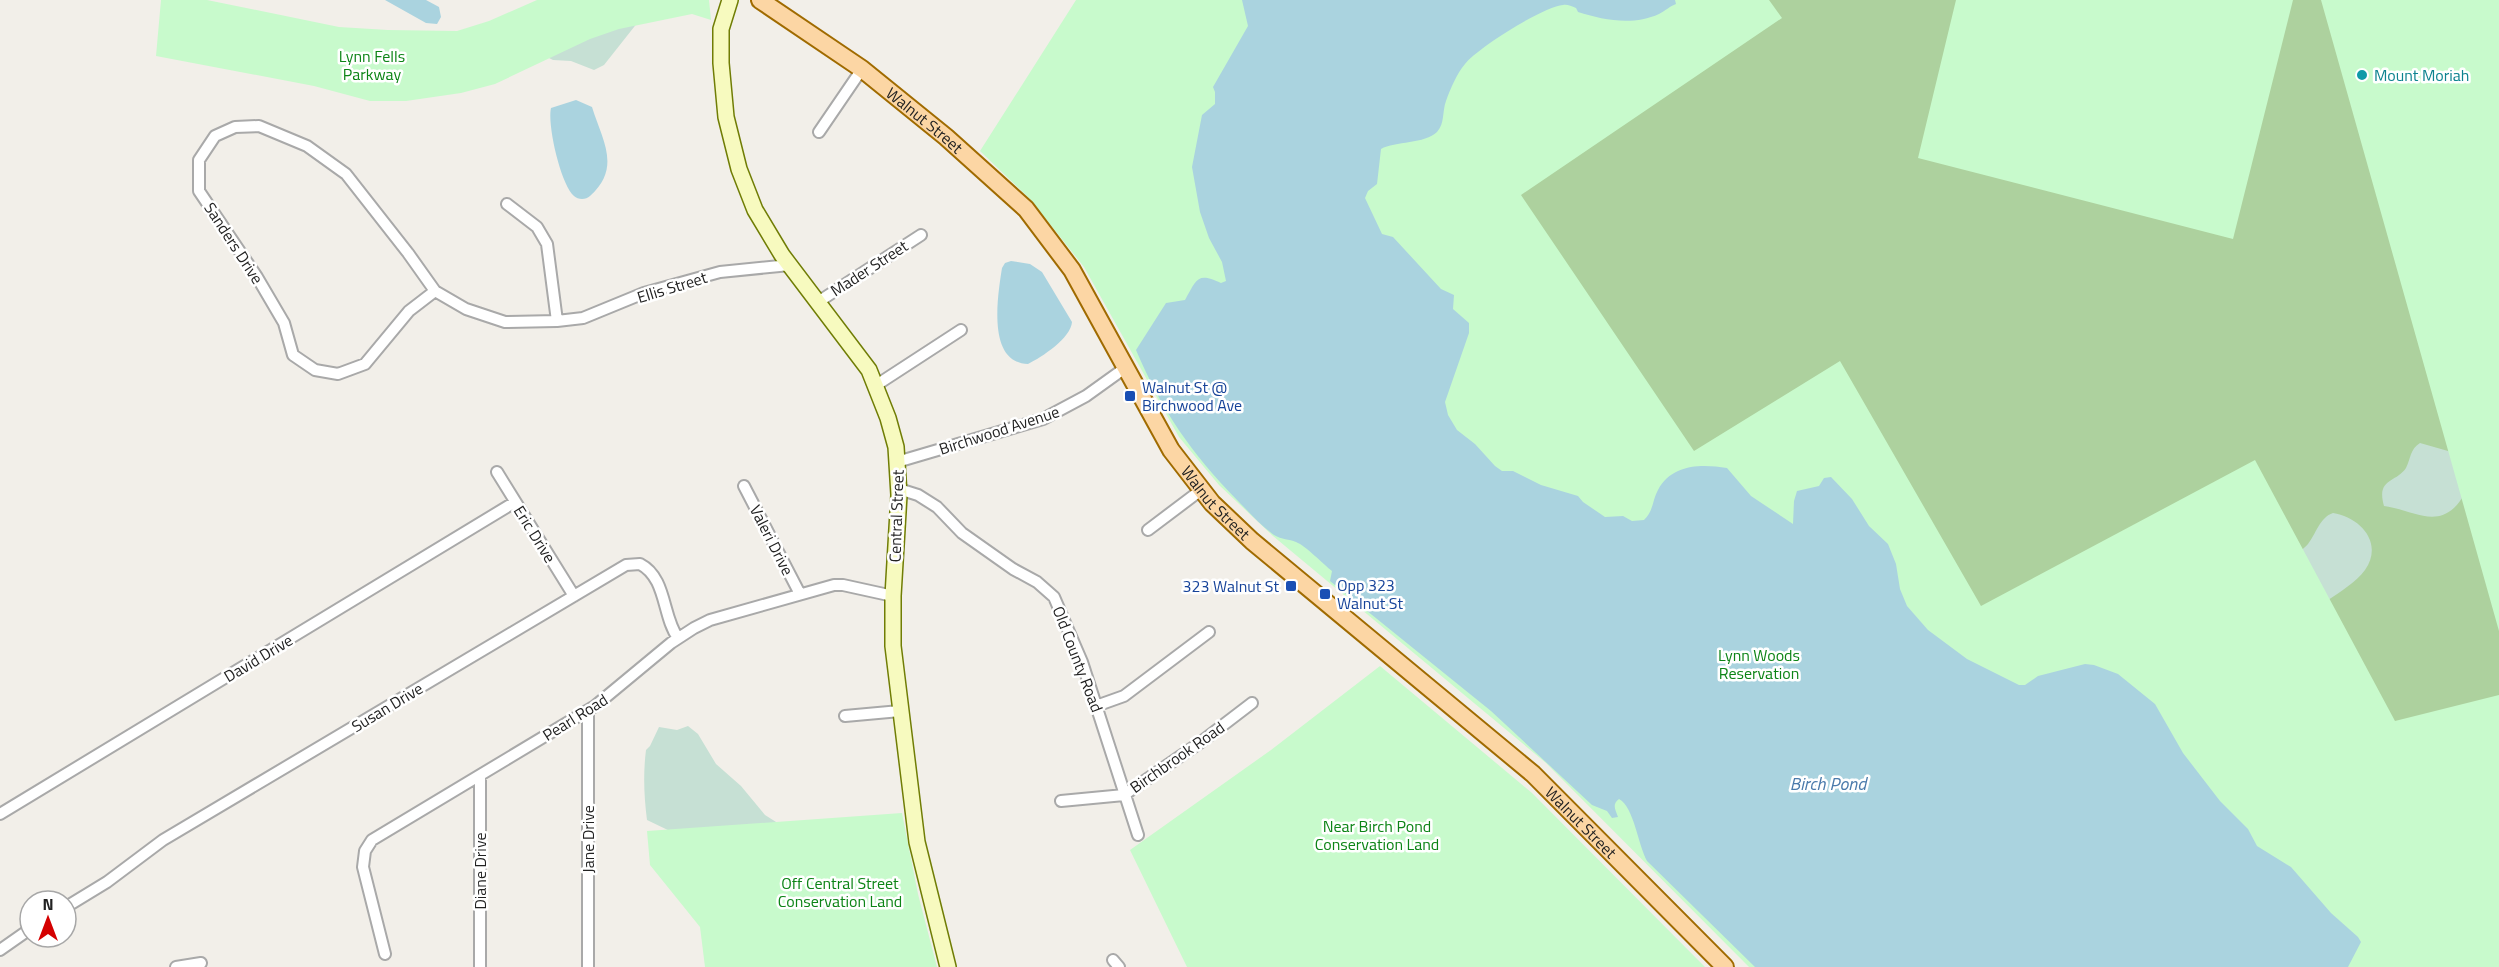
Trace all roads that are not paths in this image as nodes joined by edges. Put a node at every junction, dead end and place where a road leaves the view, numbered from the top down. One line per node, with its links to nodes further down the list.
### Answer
1 (730, 0): 7 (street, Central Street)
2 (760, 0): 3 (main road, Walnut Street)
3 (862, 69): 4 (street); 12 (main road, Walnut Street)
4 (819, 132)
5 (507, 204): 10 (street)
6 (921, 235): 9 (street, Mader Street)
7 (790, 265): 9 (street, Central Street); 10 (street, Ellis Street)
8 (435, 291): 8 (street, Sanders Drive); 10 (street, Sanders Drive)
9 (818, 302): 13 (street, Central Street)
10 (557, 321)
11 (961, 330): 13 (street)
12 (1125, 368): 14 (street, Birchwood Avenue); 18 (main road, Walnut Street)
13 (875, 386): 14 (street, Central Street)
14 (897, 462): 17 (street, Central Street)
15 (497, 472): 19 (street, Eric Drive)
16 (744, 486): 21 (street, Valeri Drive)
17 (899, 489): 23 (street, Central Street); 27 (street, Old County Road)
18 (1201, 490): 20 (street); 45 (main road, Walnut Street)
19 (515, 502): 22 (street, Eric Drive); 34 (street, David Drive)
20 (1148, 530)
21 (800, 594): 23 (street, Pearl Road); 25 (street, Pearl Road)
22 (574, 596): 25 (street, Susan Drive); 36 (street, Susan Drive)
23 (893, 596): 29 (street, Central Street)
24 (1209, 632): 27 (street)
25 (678, 638): 28 (street, Pearl Road)
26 (1252, 703): 32 (street, Birchbrook Road)
27 (1096, 706): 32 (street, Old County Road)
28 (588, 711): 31 (street, Pearl Road); 43 (street, Jane Drive)
29 (900, 711): 30 (street); 44 (street, Central Street)
30 (845, 716)
31 (480, 776): 39 (street, Pearl Road); 42 (street, Diane Drive)
32 (1124, 795): 33 (street, Birchbrook Road); 35 (street, Old County Road)
33 (1061, 801)
34 (0, 814)
35 (1138, 835)
36 (78, 900)
37 (18, 937): 38 (street)
38 (0, 950)
39 (385, 954)
40 (201, 963): 41 (street)
41 (176, 967)
42 (480, 967)
43 (588, 967)
44 (948, 967)
45 (1725, 967)

